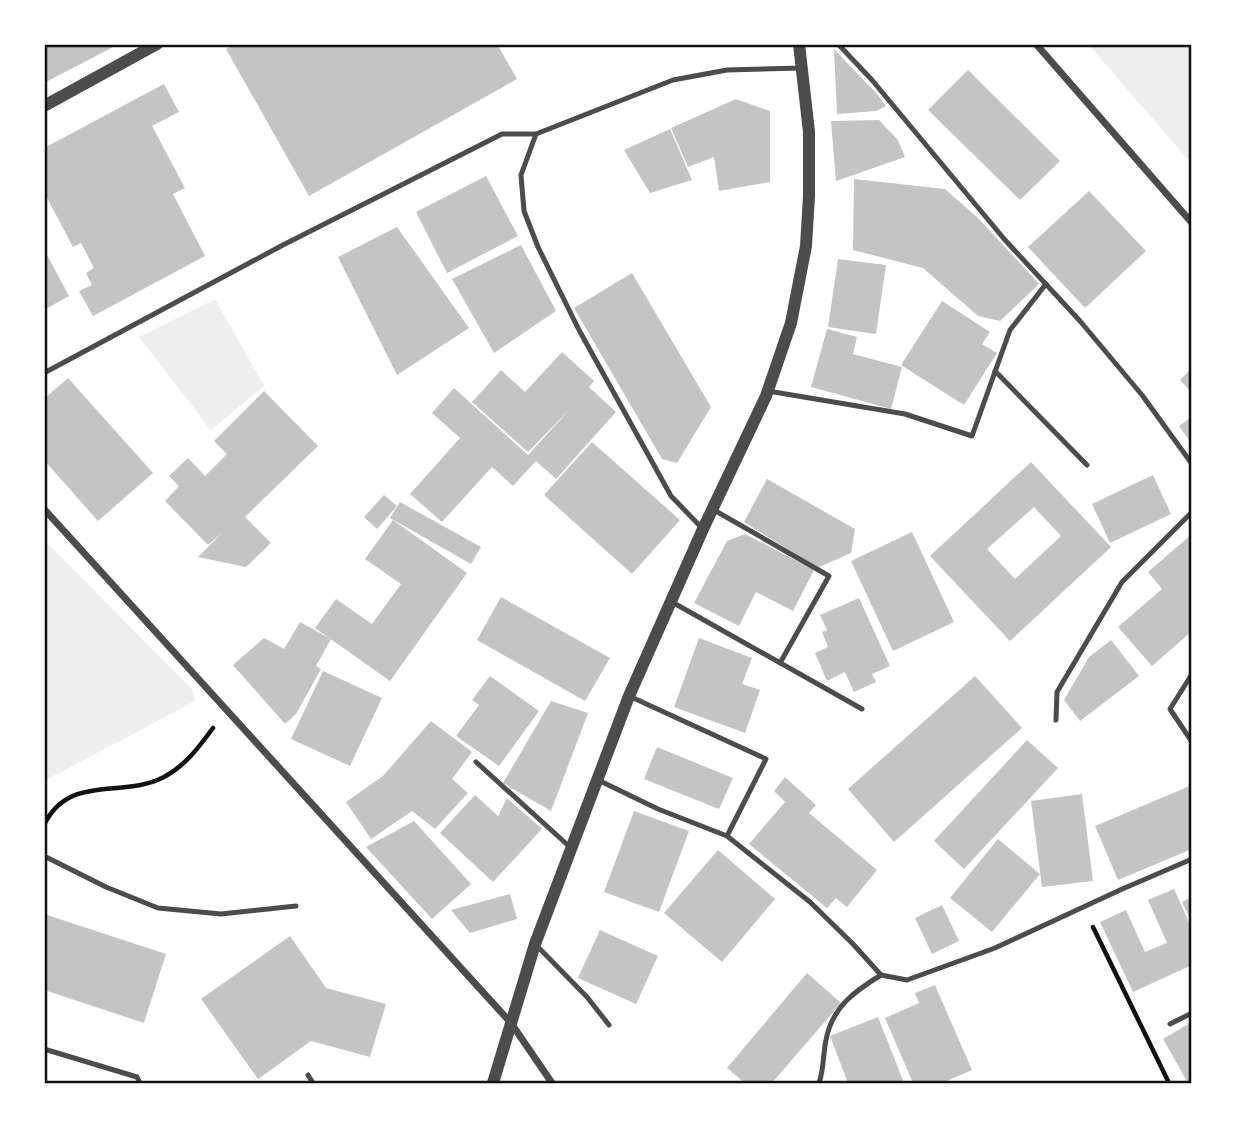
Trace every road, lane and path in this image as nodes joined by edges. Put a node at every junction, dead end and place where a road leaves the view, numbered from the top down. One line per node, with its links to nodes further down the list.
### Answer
1 (158, 44): 6 (street)
2 (799, 44): 5 (street)
3 (838, 44): 9 (lane)
4 (1036, 44): 8 (street)
5 (802, 68): 7 (lane); 12 (street)
6 (44, 106)
7 (537, 134): 11 (lane); 18 (lane)
8 (1192, 223)
9 (1046, 284): 10 (lane); 14 (lane)
10 (995, 371): 12 (lane); 13 (lane)
11 (44, 373)
12 (768, 391): 16 (street)
13 (1087, 464)
14 (1192, 464)
15 (44, 509): 24 (street)
16 (713, 510): 18 (street); 20 (lane)
17 (1192, 512): 25 (lane)
18 (703, 529): 19 (street)
19 (671, 601): 20 (lane); 22 (street)
20 (780, 663): 23 (lane)
21 (1192, 674): 26 (lane)
22 (629, 696): 28 (street); 30 (lane)
23 (862, 709)
24 (227, 711): 29 (path); 39 (street)
25 (1056, 720)
26 (1192, 742)
27 (476, 762): 31 (lane)
28 (598, 780): 30 (lane); 31 (street)
29 (44, 825)
30 (727, 836): 37 (lane)
31 (571, 848): 36 (street)
32 (44, 856): 34 (lane)
33 (1192, 859): 35 (lane)
34 (296, 906)
35 (1083, 907): 37 (lane); 49 (path)
36 (535, 944): 39 (street); 41 (lane)
37 (881, 975): 48 (lane)
38 (1192, 1013): 40 (lane)
39 (511, 1023): 46 (street); 47 (street)
40 (1170, 1024)
41 (609, 1025)
42 (44, 1049): 44 (lane)
43 (308, 1075): 45 (lane)
44 (140, 1083)
45 (313, 1083)
46 (493, 1083)
47 (552, 1083)
48 (819, 1083)
49 (1169, 1083)

